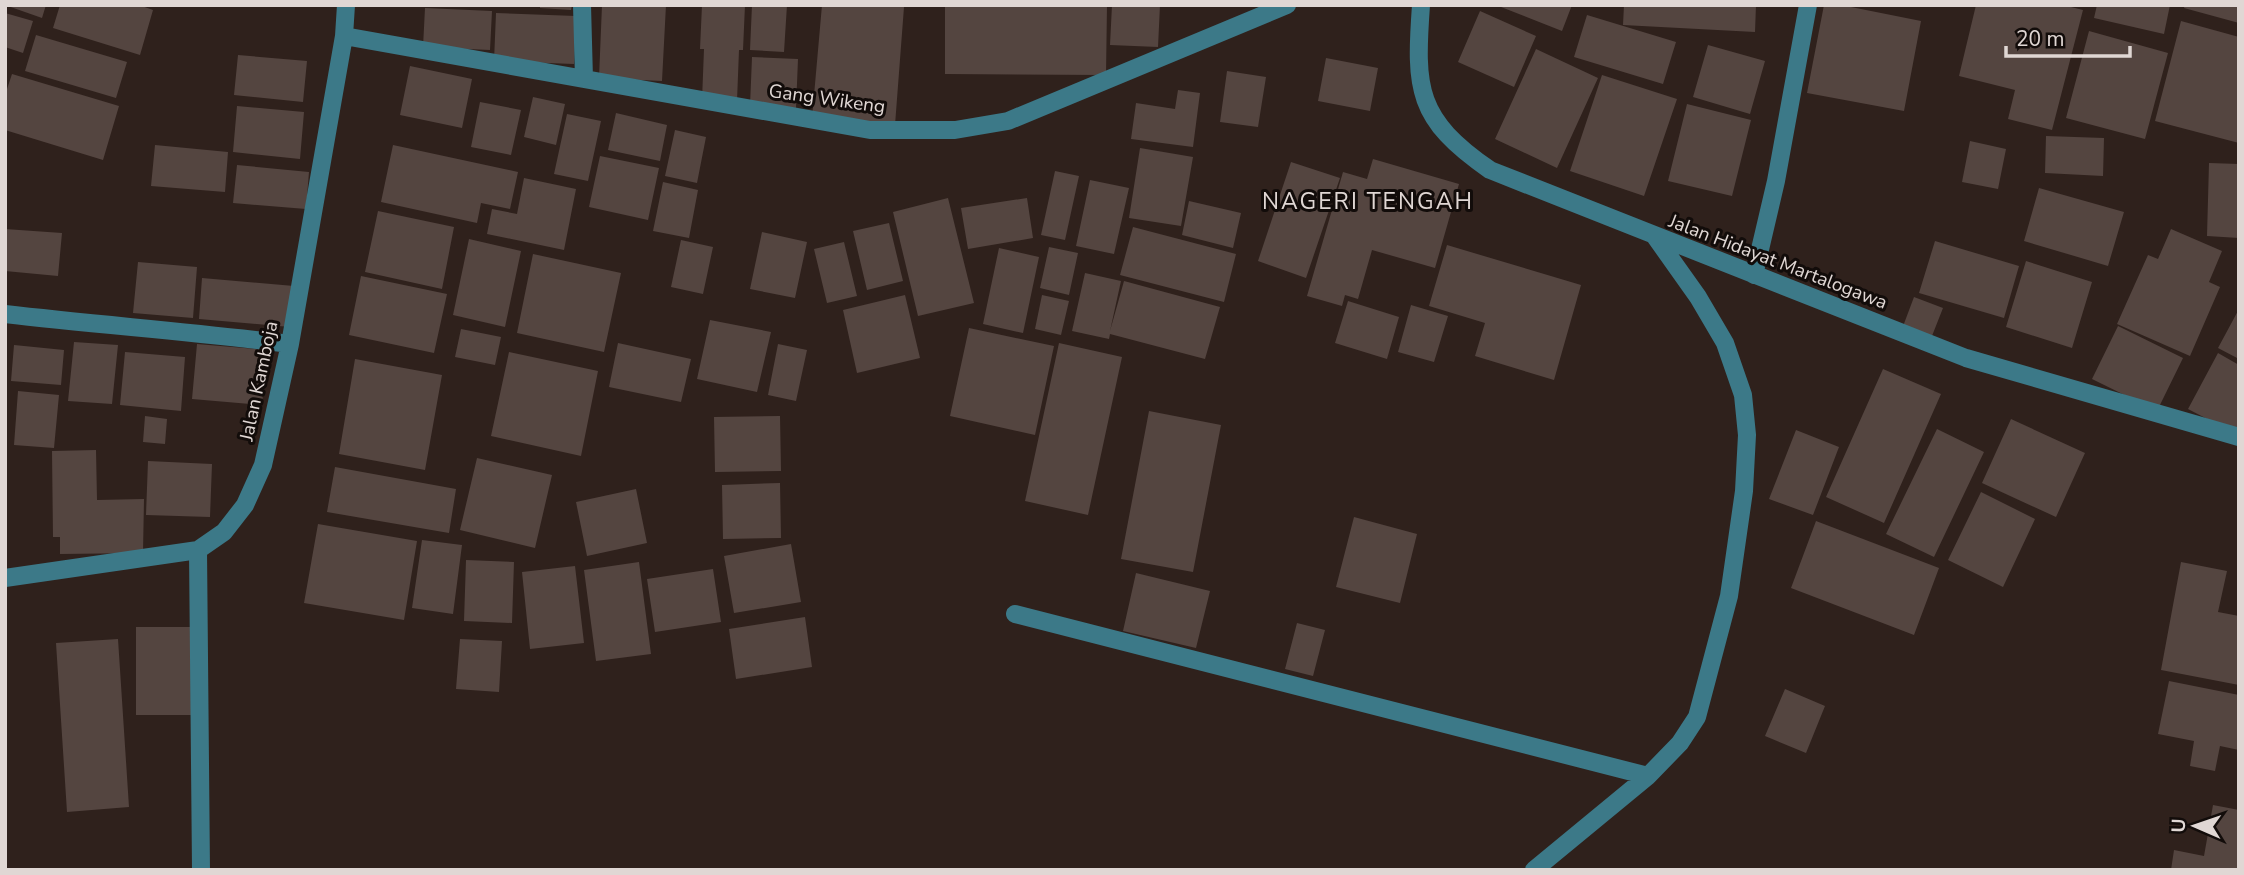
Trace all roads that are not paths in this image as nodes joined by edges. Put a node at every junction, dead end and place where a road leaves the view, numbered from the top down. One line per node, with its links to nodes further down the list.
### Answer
1 (346, 5): 6 (street, Jalan Kamboja)
2 (582, 5): 7 (street)
3 (1287, 5): 7 (street, Gang Wikeng)
4 (1421, 5): 8 (street, Jalan Hidayat Martalogawa)
5 (1808, 5): 9 (street)
6 (344, 36): 7 (street, Gang Wikeng); 11 (street, Jalan Kamboja)
7 (584, 79)
8 (1654, 235): 9 (street, Jalan Hidayat Martalogawa); 16 (street)
9 (1754, 275): 12 (street, Jalan Hidayat Martalogawa)
10 (5, 314): 11 (street)
11 (289, 344): 13 (street, Jalan Kamboja)
12 (2239, 437)
13 (198, 550): 14 (street, Jalan Kamboja); 17 (street)
14 (5, 578)
15 (1015, 614): 16 (street)
16 (1648, 776): 18 (street)
17 (201, 870)
18 (1534, 870)

